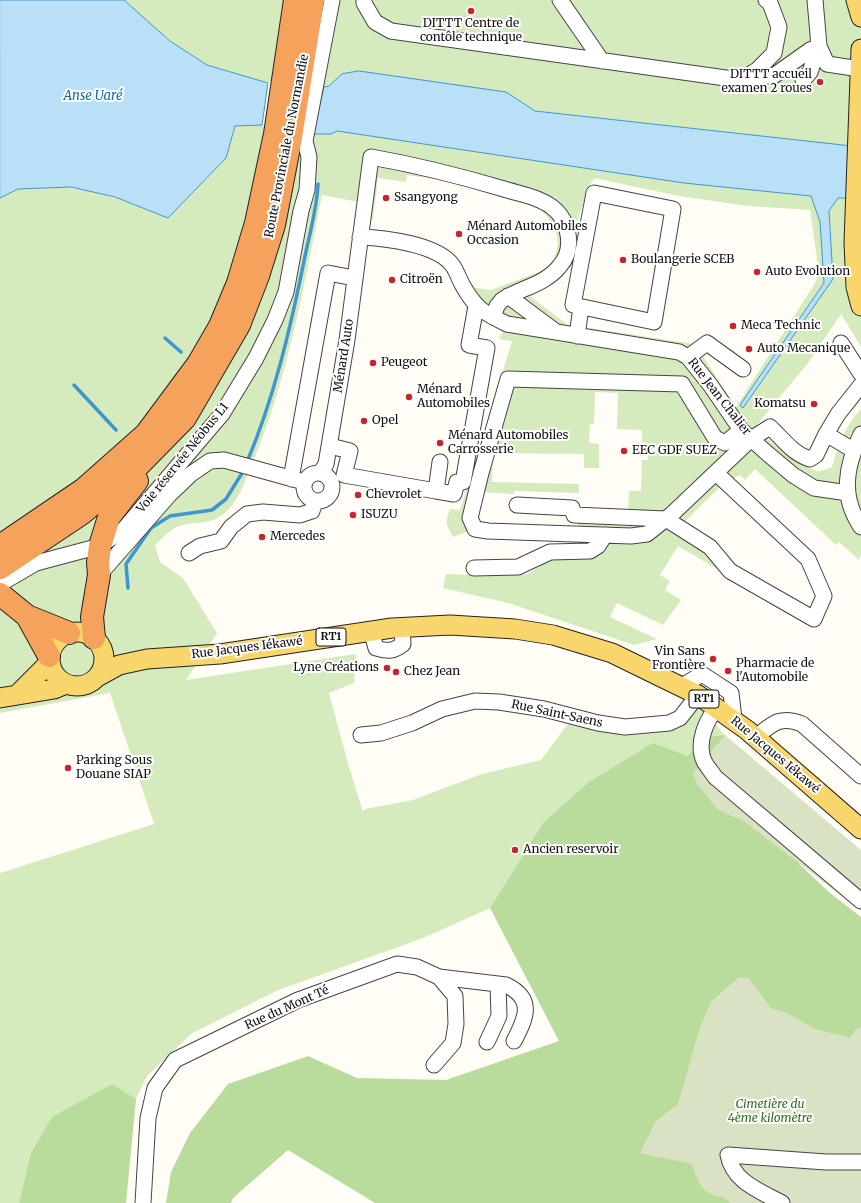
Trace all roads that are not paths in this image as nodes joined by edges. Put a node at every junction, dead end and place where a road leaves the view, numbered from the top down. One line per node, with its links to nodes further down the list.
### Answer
1 (295, 0): 15 (highway, Route Provinciale du Normandie)
2 (314, 0): 15 (highway, Route Provinciale du Normandie)
3 (322, 0): 15 (highway)
4 (332, 0): 15 (street)
5 (364, 0): 13 (street)
6 (560, 0): 13 (street)
7 (766, 0): 16 (street)
8 (815, 0): 11 (street)
9 (856, 0): 10 (main road)
10 (861, 18)
11 (819, 46): 14 (street); 16 (street); 17 (street)
12 (861, 49): 14 (main road)
13 (602, 61): 16 (street)
14 (860, 69): 23 (main road)
15 (302, 72): 18 (highway, Route Provinciale du Normandie); 18 (street)
16 (740, 80)
17 (804, 80)
18 (290, 137): 33 (highway, Route Provinciale du Normandie); 52 (highway, Route Provinciale du Normandie); 53 (street, Voie réservée Néobus L1)
19 (360, 237): 20 (street, Ménard Auto); 21 (street, Ménard Auto); 22 (street)
20 (354, 278): 37 (street, Ménard Auto); 43 (street)
21 (508, 296): 25 (street); 26 (street)
22 (476, 306): 25 (street); 46 (street)
23 (861, 306)
24 (581, 307): 24 (street); 27 (street)
25 (492, 317): 26 (street, Rue Jean Chalier)
26 (555, 331): 27 (street, Rue Jean Chalier)
27 (577, 336): 29 (street, Rue Jean Chalier)
28 (841, 343): 31 (street)
29 (688, 357): 30 (street); 34 (street, Rue Jean Chalier)
30 (743, 369)
31 (861, 374)
32 (861, 385): 35 (street)
33 (185, 418): 53 (highway); 55 (highway, Route Provinciale du Normandie)
34 (746, 434): 35 (street); 41 (street); 44 (street, Rue Jean Chalier); 51 (street)
35 (826, 434): 38 (street)
36 (861, 434): 38 (street)
37 (330, 446): 40 (street, Ménard Auto); 42 (street)
38 (853, 450): 44 (street)
39 (440, 462): 46 (street)
40 (321, 472): 43 (street); 45 (street)
41 (716, 473): 49 (street); 49 (street)
42 (344, 475): 45 (street); 46 (street)
43 (298, 480): 47 (street); 57 (street)
44 (852, 485): 50 (street)
45 (332, 489): 47 (street)
46 (436, 491)
47 (315, 501): 54 (street)
48 (517, 505): 49 (street)
49 (666, 519): 51 (street)
50 (861, 527)
51 (605, 535): 56 (street)
52 (0, 546)
53 (100, 546): 57 (highway); 58 (street, Voie réservée Néobus L1)
54 (189, 553)
55 (0, 568)
56 (474, 568)
57 (99, 575): 61 (highway)
58 (3, 593): 59 (highway)
59 (27, 616): 60 (highway); 62 (highway)
60 (69, 632): 61 (main road); 62 (main road)
61 (98, 643): 63 (main road, Rue Jacques Iékawé / RT1); 64 (main road)
62 (49, 659): 65 (main road); 68 (main road)
63 (147, 659): 64 (main road, Rue Jacques Iékawé / RT1); 66 (main road, Rue Jacques Iékawé / RT1)
64 (99, 676): 65 (main road)
65 (66, 684): 68 (main road)
66 (682, 686): 67 (main road, Rue Jacques Iékawé / RT1); 70 (street)
67 (698, 695): 69 (main road, Rue Jacques Iékawé / RT1); 71 (street, Rue Saint-Saens)
68 (9, 696)
69 (717, 707): 70 (main road, Rue Jacques Iékawé / RT1); 75 (street)
70 (734, 719): 72 (main road, Rue Jacques Iékawé / RT1)
71 (361, 735)
72 (756, 737): 73 (street); 74 (main road, Rue Jacques Iékawé / RT1)
73 (861, 776)
74 (861, 829)
75 (861, 901)
76 (439, 977): 77 (street, Rue du Mont Té); 80 (street); 82 (street, Rue du Mont Té)
77 (498, 984): 78 (street, Rue du Mont Té); 79 (street)
78 (514, 1041)
79 (487, 1042)
80 (434, 1065)
81 (861, 1162): 83 (street)
82 (143, 1203)
83 (782, 1203)

